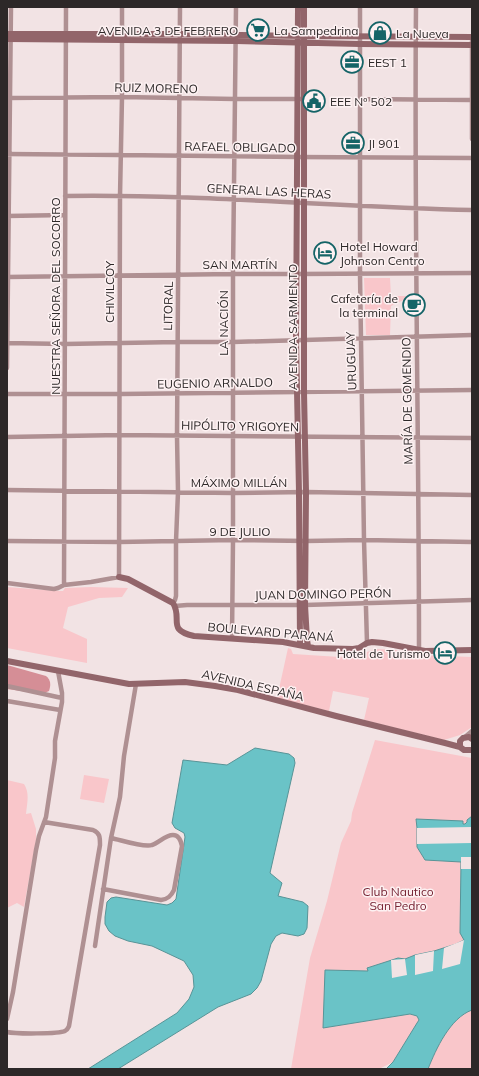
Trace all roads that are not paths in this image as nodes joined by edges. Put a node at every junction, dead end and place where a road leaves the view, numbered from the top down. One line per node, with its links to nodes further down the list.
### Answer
1 (11, 7): 10 (street)
2 (66, 7): 11 (street, NUESTRA SEÑORA DEL SOCORRO)
3 (122, 7): 12 (street, CHIVILCOY)
4 (180, 7): 13 (street, LITORAL)
5 (236, 7): 17 (street, LA NACIÓN)
6 (298, 7): 18 (main road, AVENIDA SARMIENTO)
7 (304, 7): 18 (main road, AVENIDA SARMIENTO)
8 (360, 7): 14 (street, URUGUAY)
9 (416, 7): 15 (street, MARÍA DE GOMENDIO)
10 (9, 36): 11 (main road, AVENIDA 3 DE FEBRERO); 25 (street)
11 (66, 37): 12 (main road, AVENIDA 3 DE FEBRERO); 23 (street, NUESTRA SEÑORA DEL SOCORRO)
12 (121, 37): 13 (main road, AVENIDA 3 DE FEBRERO); 24 (street, CHIVILCOY)
13 (179, 37): 17 (main road, AVENIDA 3 DE FEBRERO); 26 (street, LITORAL)
14 (360, 37): 15 (main road, AVENIDA 3 DE FEBRERO); 18 (main road, AVENIDA 3 DE FEBRERO); 20 (street, URUGUAY)
15 (415, 37): 16 (main road, AVENIDA 3 DE FEBRERO); 21 (street, MARÍA DE GOMENDIO)
16 (472, 37)
17 (236, 38): 18 (main road, AVENIDA 3 DE FEBRERO); 27 (street, LA NACIÓN)
18 (301, 39): 20 (main road, AVENIDA 3 DE FEBRERO); 28 (main road, AVENIDA SARMIENTO)
19 (472, 41): 22 (street)
20 (360, 44): 21 (main road, AVENIDA 3 DE FEBRERO); 29 (street, URUGUAY)
21 (415, 44): 22 (main road, AVENIDA 3 DE FEBRERO); 30 (street, MARÍA DE GOMENDIO)
22 (472, 45): 31 (street)
23 (65, 97): 24 (street, RUIZ MORENO); 25 (street, RUIZ MORENO); 34 (street, NUESTRA SEÑORA DEL SOCORRO)
24 (122, 97): 26 (street, RUIZ MORENO); 35 (street, CHIVILCOY)
25 (9, 98): 33 (street)
26 (179, 98): 27 (street, RUIZ MORENO); 36 (street, LITORAL)
27 (235, 99): 28 (street, RUIZ MORENO); 37 (street, LA NACIÓN)
28 (301, 99): 38 (main road, AVENIDA SARMIENTO)
29 (360, 99): 30 (street); 39 (street, URUGUAY)
30 (415, 100): 31 (street); 40 (street, MARÍA DE GOMENDIO)
31 (472, 100): 32 (street)
32 (472, 140)
33 (8, 154): 34 (street, RAFAEL OBLIGADO); 51 (street)
34 (65, 155): 35 (street, RAFAEL OBLIGADO); 42 (street, NUESTRA SEÑORA DEL SOCORRO)
35 (120, 155): 36 (street, RAFAEL OBLIGADO); 43 (street, CHIVILCOY)
36 (179, 156): 37 (street, RAFAEL OBLIGADO); 44 (street, LITORAL)
37 (234, 156): 38 (street, RAFAEL OBLIGADO); 45 (street, LA NACIÓN)
38 (301, 157): 39 (street, RAFAEL OBLIGADO); 46 (main road, AVENIDA SARMIENTO)
39 (359, 158): 40 (street, RAFAEL OBLIGADO); 47 (street, URUGUAY)
40 (415, 158): 41 (street, RAFAEL OBLIGADO); 48 (street, MARÍA DE GOMENDIO)
41 (472, 158)
42 (65, 196): 43 (street, GENERAL LAS HERAS); 50 (street, NUESTRA SEÑORA DEL SOCORRO)
43 (120, 196): 44 (street, GENERAL LAS HERAS); 58 (street, CHIVILCOY)
44 (178, 198): 45 (street, GENERAL LAS HERAS); 54 (street, LITORAL)
45 (233, 200): 46 (street, GENERAL LAS HERAS); 55 (street, LA NACIÓN)
46 (300, 203): 47 (street, GENERAL LAS HERAS); 56 (main road, AVENIDA SARMIENTO)
47 (359, 205): 48 (street, GENERAL LAS HERAS); 57 (street, URUGUAY)
48 (415, 209): 49 (street, GENERAL LAS HERAS); 52 (street, MARÍA DE GOMENDIO)
49 (472, 210)
50 (65, 215): 51 (street); 59 (street, NUESTRA SEÑORA DEL SOCORRO)
51 (8, 216): 60 (street)
52 (416, 273): 53 (street, SAN MARTÍN); 57 (street, SAN MARTÍN); 62 (street, MARÍA DE GOMENDIO)
53 (472, 273)
54 (178, 274): 55 (street, SAN MARTÍN); 58 (street, SAN MARTÍN); 66 (street, LITORAL)
55 (232, 274): 56 (street, SAN MARTÍN); 67 (street, LA NACIÓN)
56 (300, 274): 57 (street, SAN MARTÍN); 64 (main road, AVENIDA SARMIENTO); 65 (main road, AVENIDA SARMIENTO)
57 (360, 274): 63 (street, URUGUAY)
58 (119, 275): 59 (street, SAN MARTÍN); 69 (street, CHIVILCOY)
59 (65, 276): 60 (street, SAN MARTÍN); 70 (street, NUESTRA SEÑORA DEL SOCORRO)
60 (7, 277): 68 (street)
61 (472, 335): 62 (street)
62 (416, 336): 63 (street); 72 (street, MARÍA DE GOMENDIO)
63 (360, 338): 65 (street); 74 (street, URUGUAY)
64 (296, 340): 65 (street); 67 (street); 75 (main road, AVENIDA SARMIENTO)
65 (304, 340): 75 (main road, AVENIDA SARMIENTO)
66 (177, 342): 67 (street); 69 (street); 76 (street, LITORAL)
67 (233, 342): 77 (street, LA NACIÓN)
68 (7, 343): 70 (street); 71 (street)
69 (120, 343): 70 (street); 79 (street, CHIVILCOY)
70 (65, 344): 80 (street, NUESTRA SEÑORA DEL SOCORRO)
71 (7, 368)
72 (417, 390): 73 (street, EUGENIO ARNALDO); 74 (street, EUGENIO ARNALDO); 88 (street, MARÍA DE GOMENDIO)
73 (472, 390)
74 (362, 391): 75 (street, EUGENIO ARNALDO); 87 (street, URUGUAY)
75 (300, 392): 77 (street, EUGENIO ARNALDO); 86 (main road, AVENIDA SARMIENTO)
76 (177, 393): 77 (street, EUGENIO ARNALDO); 79 (street, EUGENIO ARNALDO); 83 (street, LITORAL)
77 (234, 393): 84 (street, LA NACIÓN)
78 (7, 394): 80 (street, EUGENIO ARNALDO)
79 (120, 394): 80 (street, EUGENIO ARNALDO); 81 (street, CHIVILCOY)
80 (64, 395): 82 (street, NUESTRA SEÑORA DEL SOCORRO)
81 (120, 435): 82 (street, HIPÓLITO YRIGOYEN); 83 (street, HIPÓLITO YRIGOYEN); 92 (street, CHIVILCOY)
82 (64, 436): 85 (street, HIPÓLITO YRIGOYEN); 91 (street, NUESTRA SEÑORA DEL SOCORRO)
83 (177, 436): 84 (street, HIPÓLITO YRIGOYEN); 93 (street, LITORAL)
84 (233, 436): 86 (street, HIPÓLITO YRIGOYEN); 96 (street, LA NACIÓN)
85 (7, 437)
86 (302, 437): 87 (street, HIPÓLITO YRIGOYEN); 94 (main road, AVENIDA SARMIENTO); 95 (main road, AVENIDA SARMIENTO)
87 (363, 437): 88 (street, HIPÓLITO YRIGOYEN); 97 (street, URUGUAY)
88 (418, 437): 89 (street, HIPÓLITO YRIGOYEN); 98 (street, MARÍA DE GOMENDIO)
89 (472, 438)
90 (7, 490): 91 (street, MÁXIMO MILLÁN)
91 (64, 490): 92 (street, MÁXIMO MILLÁN); 106 (street, NUESTRA SEÑORA DEL SOCORRO)
92 (120, 491): 93 (street, MÁXIMO MILLÁN); 107 (street, CHIVILCOY)
93 (178, 492): 96 (street, MÁXIMO MILLÁN); 104 (street, LITORAL)
94 (299, 492): 95 (street, MÁXIMO MILLÁN); 96 (street, MÁXIMO MILLÁN); 105 (main road, AVENIDA SARMIENTO)
95 (306, 492): 97 (street, MÁXIMO MILLÁN); 108 (main road, AVENIDA SARMIENTO)
96 (233, 493): 100 (street, LA NACIÓN)
97 (364, 493): 98 (street, MÁXIMO MILLÁN); 101 (street, URUGUAY)
98 (418, 493): 99 (street, MÁXIMO MILLÁN); 102 (street, MARÍA DE GOMENDIO)
99 (472, 494)
100 (233, 540): 104 (street, 9 DE JULIO); 105 (street, 9 DE JULIO); 117 (street, LA NACIÓN)
101 (364, 540): 102 (street, 9 DE JULIO); 108 (street, 9 DE JULIO); 115 (street, URUGUAY)
102 (419, 540): 109 (street, 9 DE JULIO); 114 (street, MARÍA DE GOMENDIO)
103 (7, 541): 106 (street, 9 DE JULIO)
104 (176, 541): 107 (street, 9 DE JULIO); 116 (street, LITORAL)
105 (299, 541): 108 (street, 9 DE JULIO); 118 (main road, AVENIDA SARMIENTO)
106 (64, 542): 107 (street, 9 DE JULIO); 112 (street, NUESTRA SEÑORA DEL SOCORRO)
107 (119, 542): 110 (street, CHIVILCOY)
108 (306, 542): 118 (main road, AVENIDA SARMIENTO)
109 (472, 542)
110 (119, 577): 112 (street); 116 (main road)
111 (7, 583): 112 (street)
112 (64, 585)
113 (472, 600): 114 (street, JUAN DOMINGO PERÓN)
114 (419, 602): 115 (street, JUAN DOMINGO PERÓN); 123 (street, MARÍA DE GOMENDIO)
115 (366, 603): 118 (street, JUAN DOMINGO PERÓN); 120 (street, URUGUAY)
116 (174, 605): 117 (street, JUAN DOMINGO PERÓN); 119 (main road, BOULEVARD PARANÁ)
117 (233, 605): 118 (street, JUAN DOMINGO PERÓN); 119 (street, LA NACIÓN)
118 (302, 605): 121 (main road, AVENIDA SARMIENTO); 122 (main road, AVENIDA SARMIENTO)
119 (232, 638): 121 (main road, BOULEVARD PARANÁ)
120 (367, 643): 122 (main road, BOULEVARD PARANÁ); 123 (main road, BOULEVARD PARANÁ)
121 (300, 644): 122 (main road, BOULEVARD PARANÁ)
122 (308, 646)
123 (419, 650): 124 (main road, BOULEVARD PARANÁ)
124 (472, 650)
125 (7, 662): 126 (main road, AVENIDA ESPAÑA)
126 (58, 671): 127 (main road, AVENIDA ESPAÑA); 129 (street)
127 (136, 684): 134 (main road, AVENIDA ESPAÑA); 137 (street)
128 (7, 686): 129 (street)
129 (62, 698): 131 (street)
130 (7, 701): 131 (street)
131 (60, 710): 136 (street)
132 (472, 731): 134 (street)
133 (472, 739): 134 (main road, AVENIDA ESPAÑA)
134 (461, 742): 135 (main road, AVENIDA ESPAÑA)
135 (471, 749)
136 (44, 822): 140 (street); 141 (street)
137 (111, 838): 138 (street); 138 (street)
138 (103, 889): 139 (street)
139 (95, 946)
140 (7, 1019)
141 (7, 1032)

